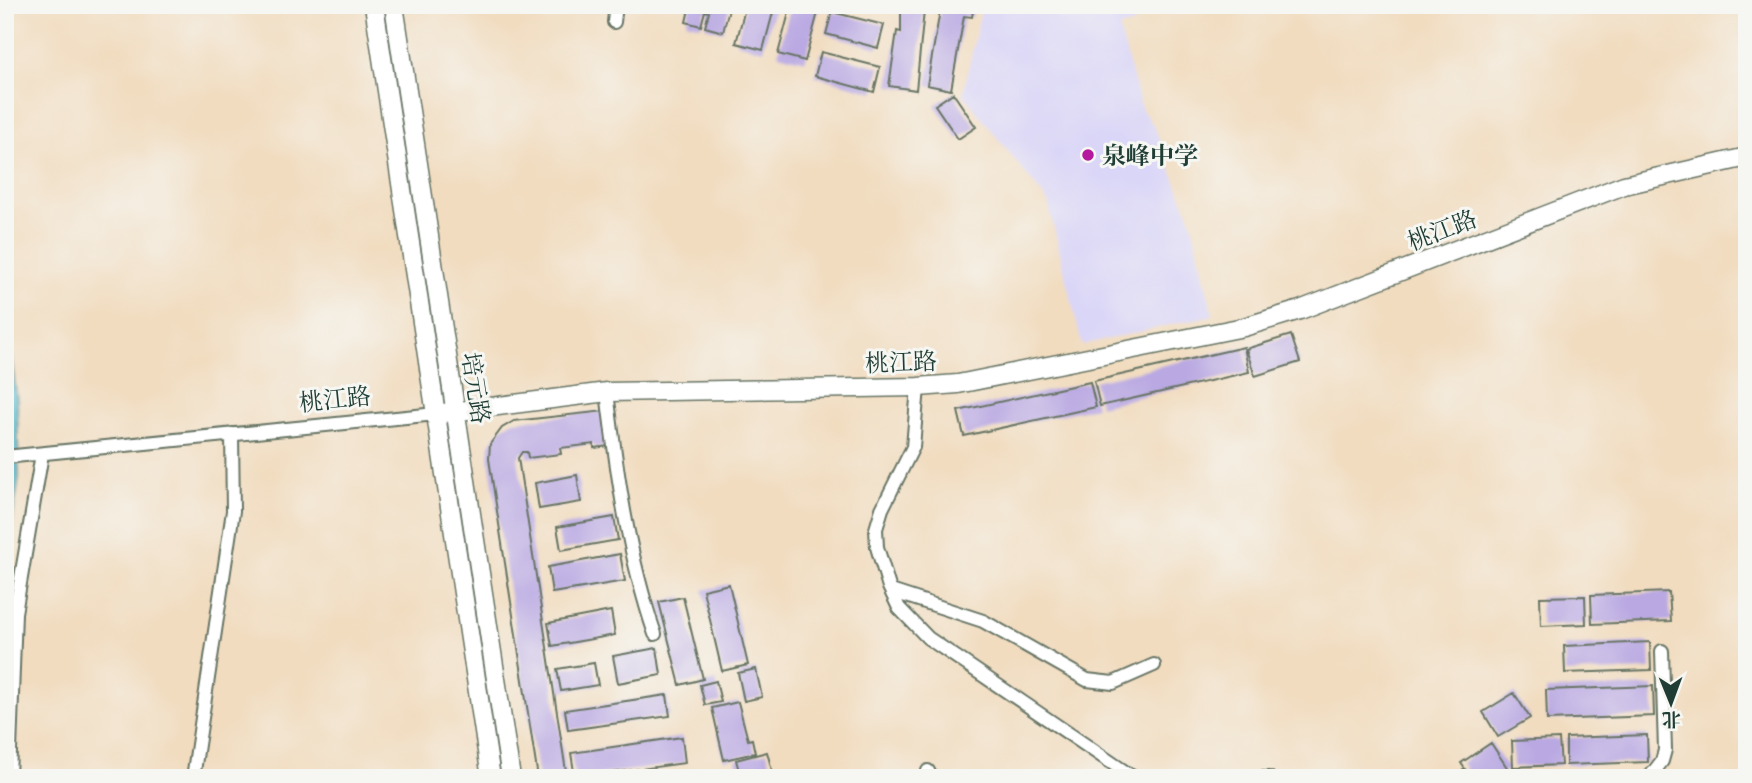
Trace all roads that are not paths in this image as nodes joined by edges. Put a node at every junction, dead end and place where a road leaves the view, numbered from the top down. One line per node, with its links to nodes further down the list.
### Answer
1 (374, 5): 9 (main road, 培元路)
2 (394, 5): 8 (main road, 培元路)
3 (617, 5): 4 (street)
4 (614, 22)
5 (1747, 157): 6 (main road, 桃江路)
6 (918, 387): 7 (main road, 桃江路); 13 (street)
7 (607, 392): 8 (main road, 桃江路); 14 (street)
8 (455, 410): 9 (main road, 桃江路); 20 (main road, 培元路)
9 (436, 414): 10 (street, 桃江路); 19 (main road, 培元路)
10 (232, 434): 11 (street, 桃江路); 18 (street)
11 (42, 454): 12 (street, 桃江路); 17 (street)
12 (5, 457)
13 (891, 591): 16 (street); 21 (street)
14 (655, 634)
15 (1662, 651): 24 (street)
16 (1154, 664)
17 (9, 778)
18 (194, 778)
19 (491, 778)
20 (511, 778)
21 (1134, 778)
22 (1252, 778): 23 (street)
23 (1269, 778)
24 (1648, 778)

